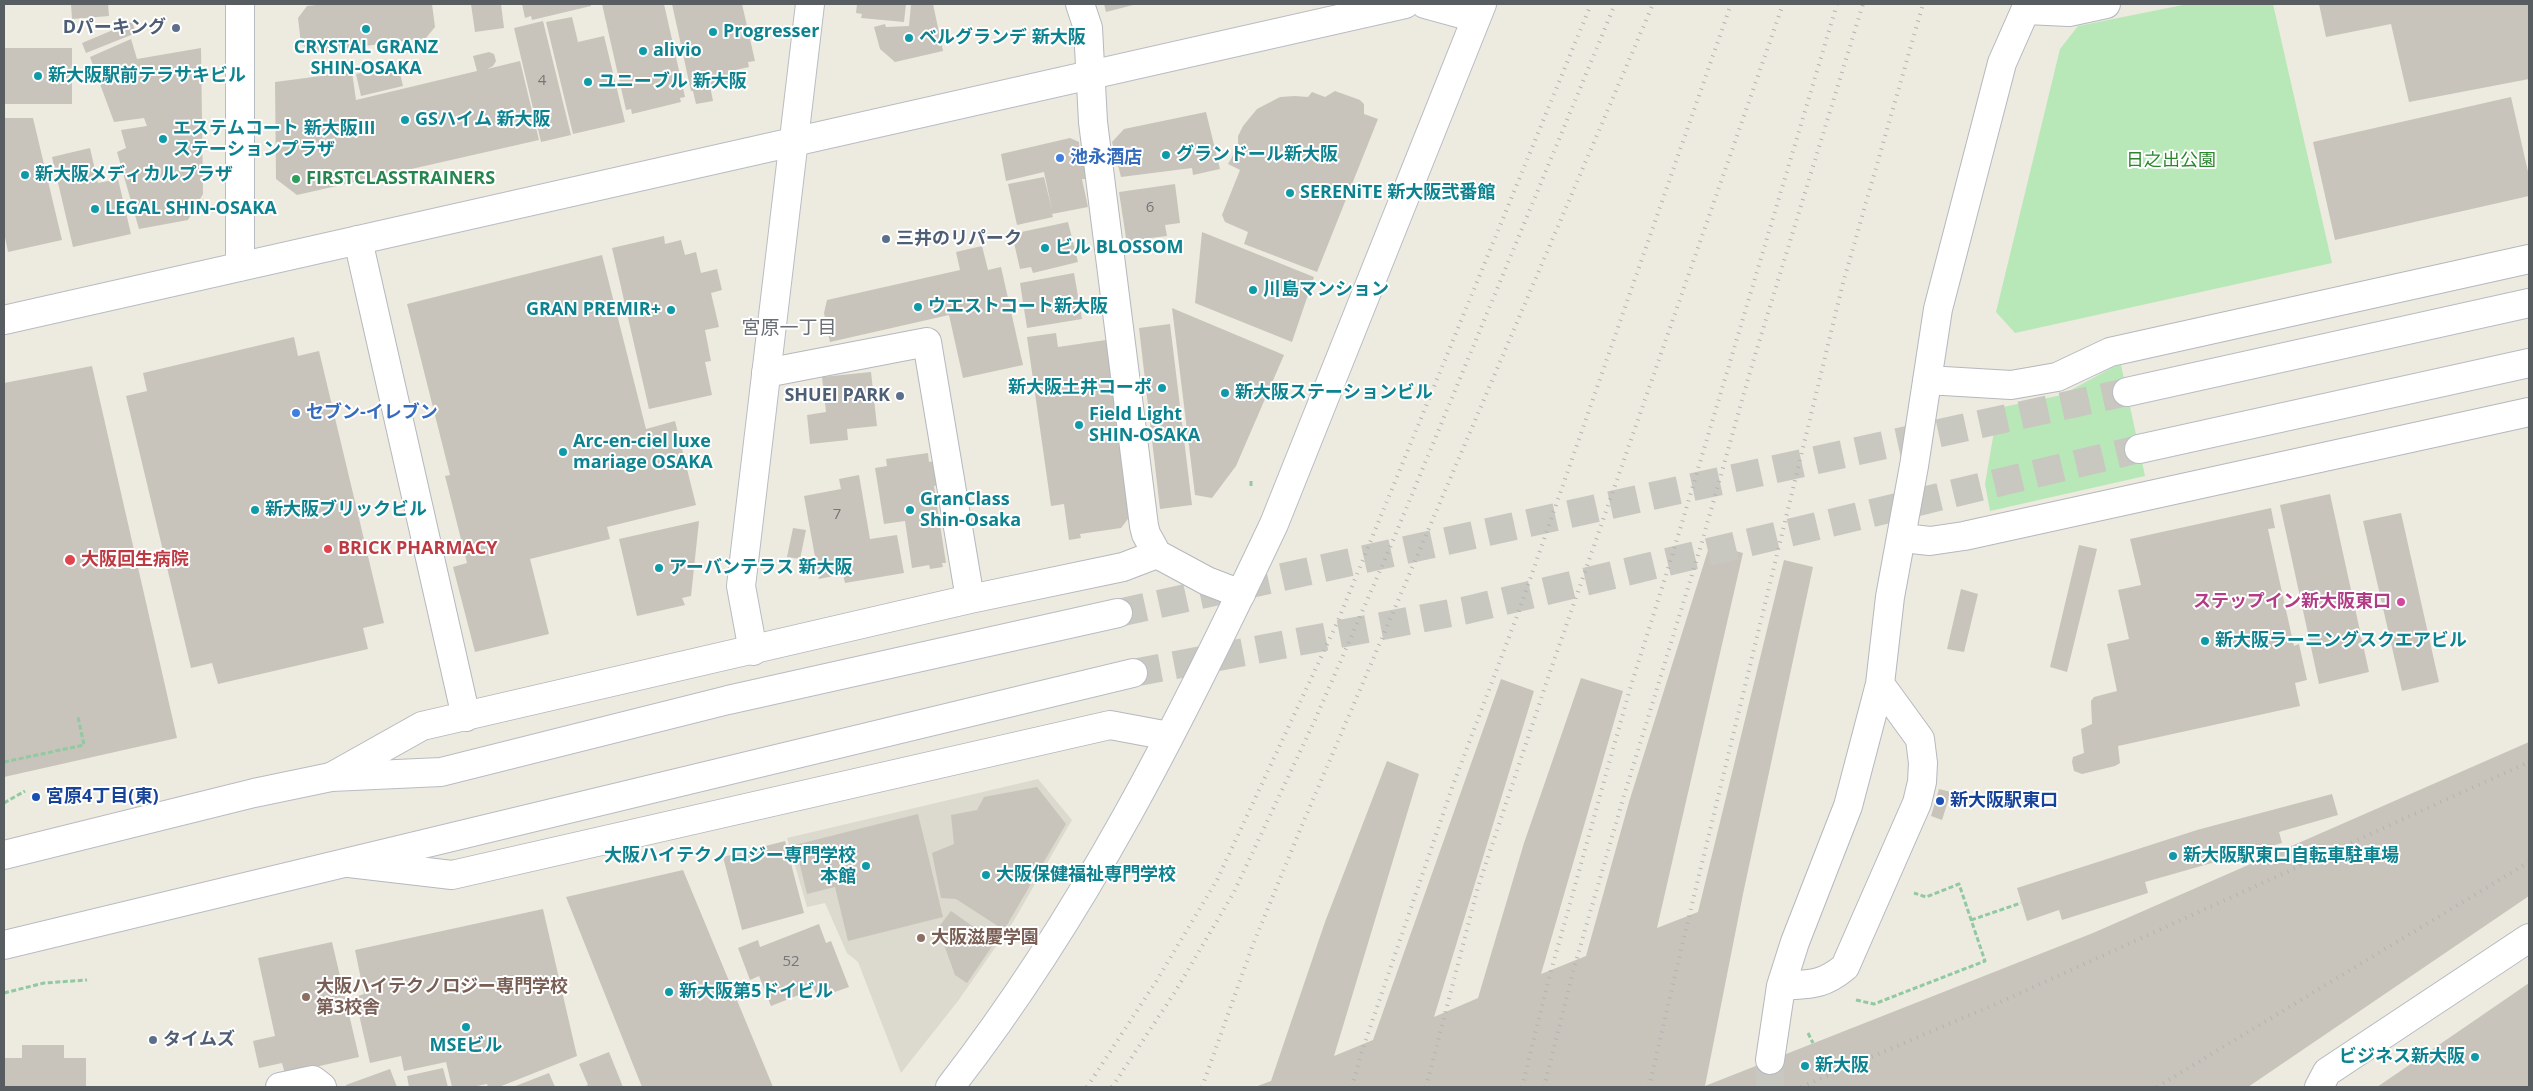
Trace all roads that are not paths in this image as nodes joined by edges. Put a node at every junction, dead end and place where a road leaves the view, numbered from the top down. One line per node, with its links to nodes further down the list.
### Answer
1 (240, 4): 13 (street)
2 (810, 4): 10 (street)
3 (1080, 4): 9 (street)
4 (1405, 4): 9 (street)
5 (1425, 4): 8 (street)
6 (2106, 4): 7 (street)
7 (2027, 7): 18 (street)
8 (1479, 11): 24 (street)
9 (1091, 75): 10 (street); 23 (street)
10 (793, 142): 11 (street); 17 (street)
11 (358, 240): 13 (street); 30 (street)
12 (2529, 259): 18 (street)
13 (240, 267): 15 (street)
14 (2529, 303): 19 (street)
15 (4, 320)
16 (2529, 363): 21 (street)
17 (766, 373): 25 (street); 27 (street)
18 (1927, 380): 22 (street)
19 (2127, 392)
20 (2529, 412): 22 (street)
21 (2139, 449)
22 (1903, 538): 29 (street)
23 (1157, 554): 24 (street); 25 (street)
24 (1241, 594): 31 (street)
25 (970, 599): 27 (street)
26 (1118, 613): 32 (street)
27 (753, 651): 30 (street)
28 (1133, 673): 34 (street)
29 (1880, 684): 37 (street); 37 (street)
30 (466, 717): 32 (street)
31 (1169, 736): 34 (street); 41 (street)
32 (331, 777): 33 (street)
33 (4, 855)
34 (348, 863): 36 (street)
35 (2529, 938): 42 (street)
36 (4, 945)
37 (1782, 986): 38 (street)
38 (1770, 1060)
39 (280, 1087): 40 (street)
40 (322, 1087)
41 (950, 1087)
42 (2319, 1087)

